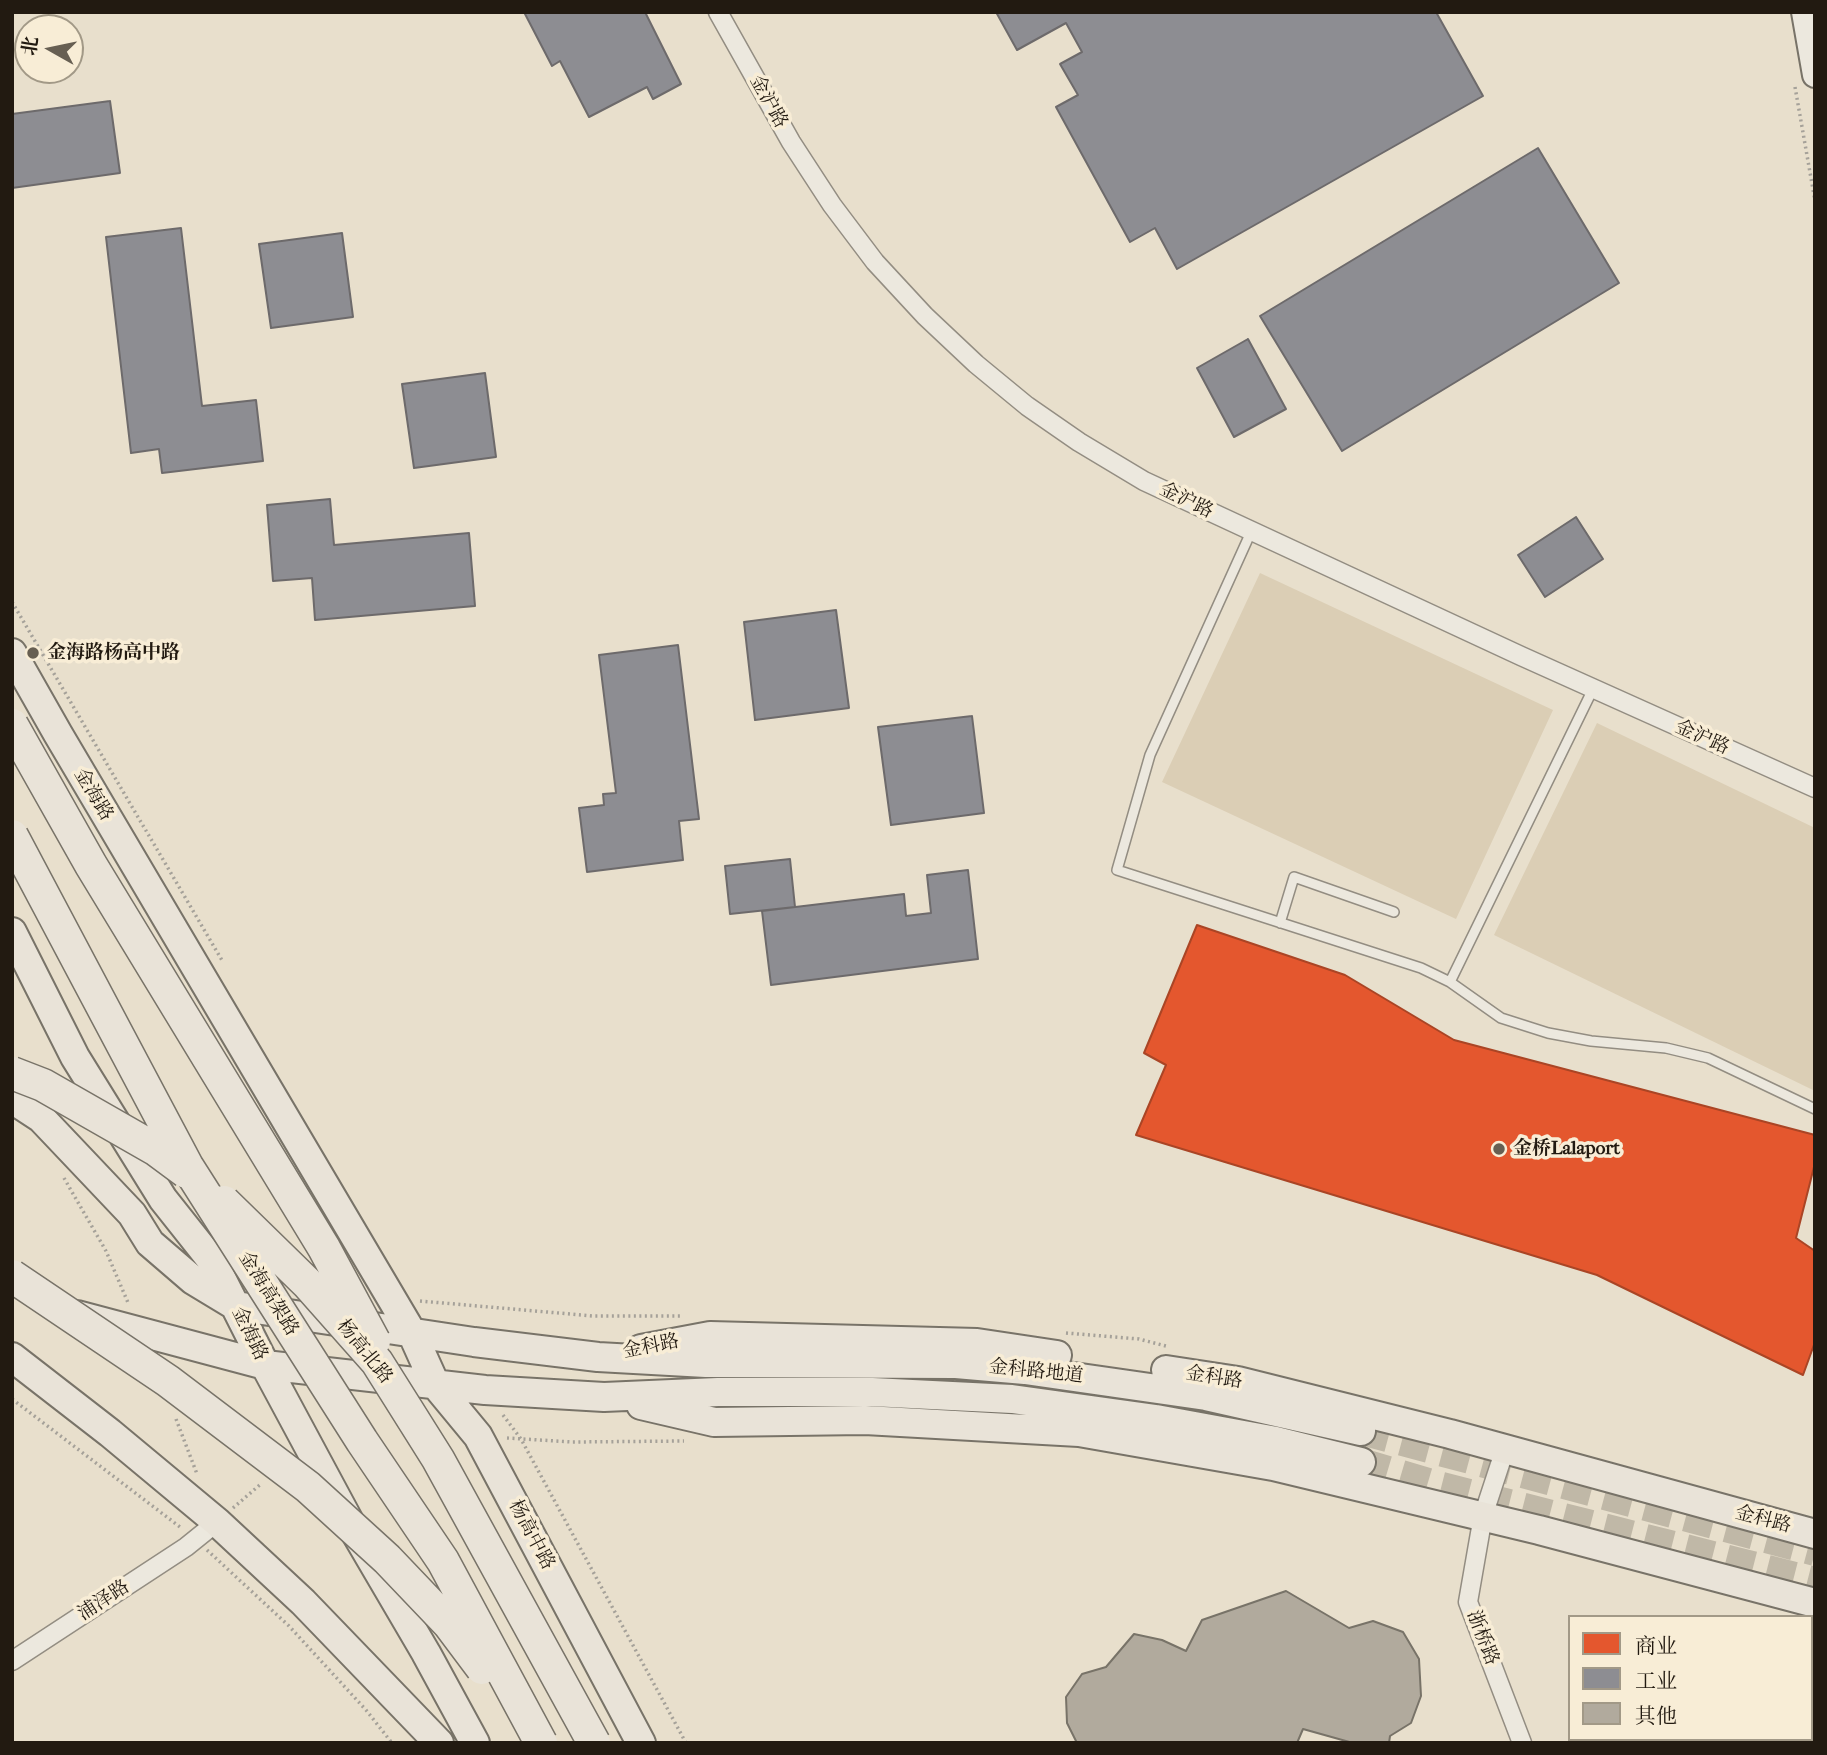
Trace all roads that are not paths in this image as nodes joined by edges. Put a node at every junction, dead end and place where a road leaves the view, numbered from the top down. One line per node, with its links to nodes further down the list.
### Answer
1 (718, 12): 4 (street, 金沪路)
2 (1804, 12): 3 (street)
3 (1804, 77)
4 (1251, 532): 6 (street, 金沪路); 11 (lane)
5 (12, 653): 20 (main road, 金海路)
6 (1593, 689): 8 (street, 金沪路); 13 (lane)
7 (12, 725): 29 (highway, bridge)
8 (1815, 788)
9 (12, 835): 39 (highway, 金海高架路, bridge)
10 (1394, 912): 11 (lane)
11 (1280, 923): 13 (lane)
12 (12, 932): 19 (main road, 金海路)
13 (1450, 982): 16 (lane)
14 (12, 1073): 29 (highway, 杨高北路, bridge)
15 (12, 1098): 19 (main road)
16 (1815, 1109)
17 (12, 1276): 38 (highway, bridge)
18 (12, 1291): 24 (main road)
19 (236, 1306): 20 (main road, 金科路); 24 (main road, 金海路)
20 (412, 1333): 22 (main road, 金科路); 25 (main road, 杨高中路)
21 (12, 1357): 32 (main road)
22 (598, 1357): 23 (main road, 金科路); 28 (main road, 金科路)
23 (706, 1363): 27 (main road, 金科路地道)
24 (265, 1365): 25 (main road); 37 (main road, 金海路)
25 (435, 1384): 26 (main road); 41 (main road, 杨高中路)
26 (604, 1397): 30 (main road, 金科路地道); 31 (main road)
27 (1361, 1431)
28 (1505, 1449): 31 (street, 浙桥路); 33 (main road, 金科路)
29 (438, 1459): 40 (highway, 杨高北路, bridge)
30 (1361, 1462)
31 (1483, 1516): 34 (main road); 42 (street, 浙桥路)
32 (206, 1531): 35 (street, 浦泽路); 36 (main road)
33 (1815, 1534)
34 (1815, 1603)
35 (12, 1661)
36 (439, 1743)
37 (475, 1743)
38 (530, 1743)
39 (541, 1743)
40 (594, 1743)
41 (641, 1743)
42 (1522, 1743)

